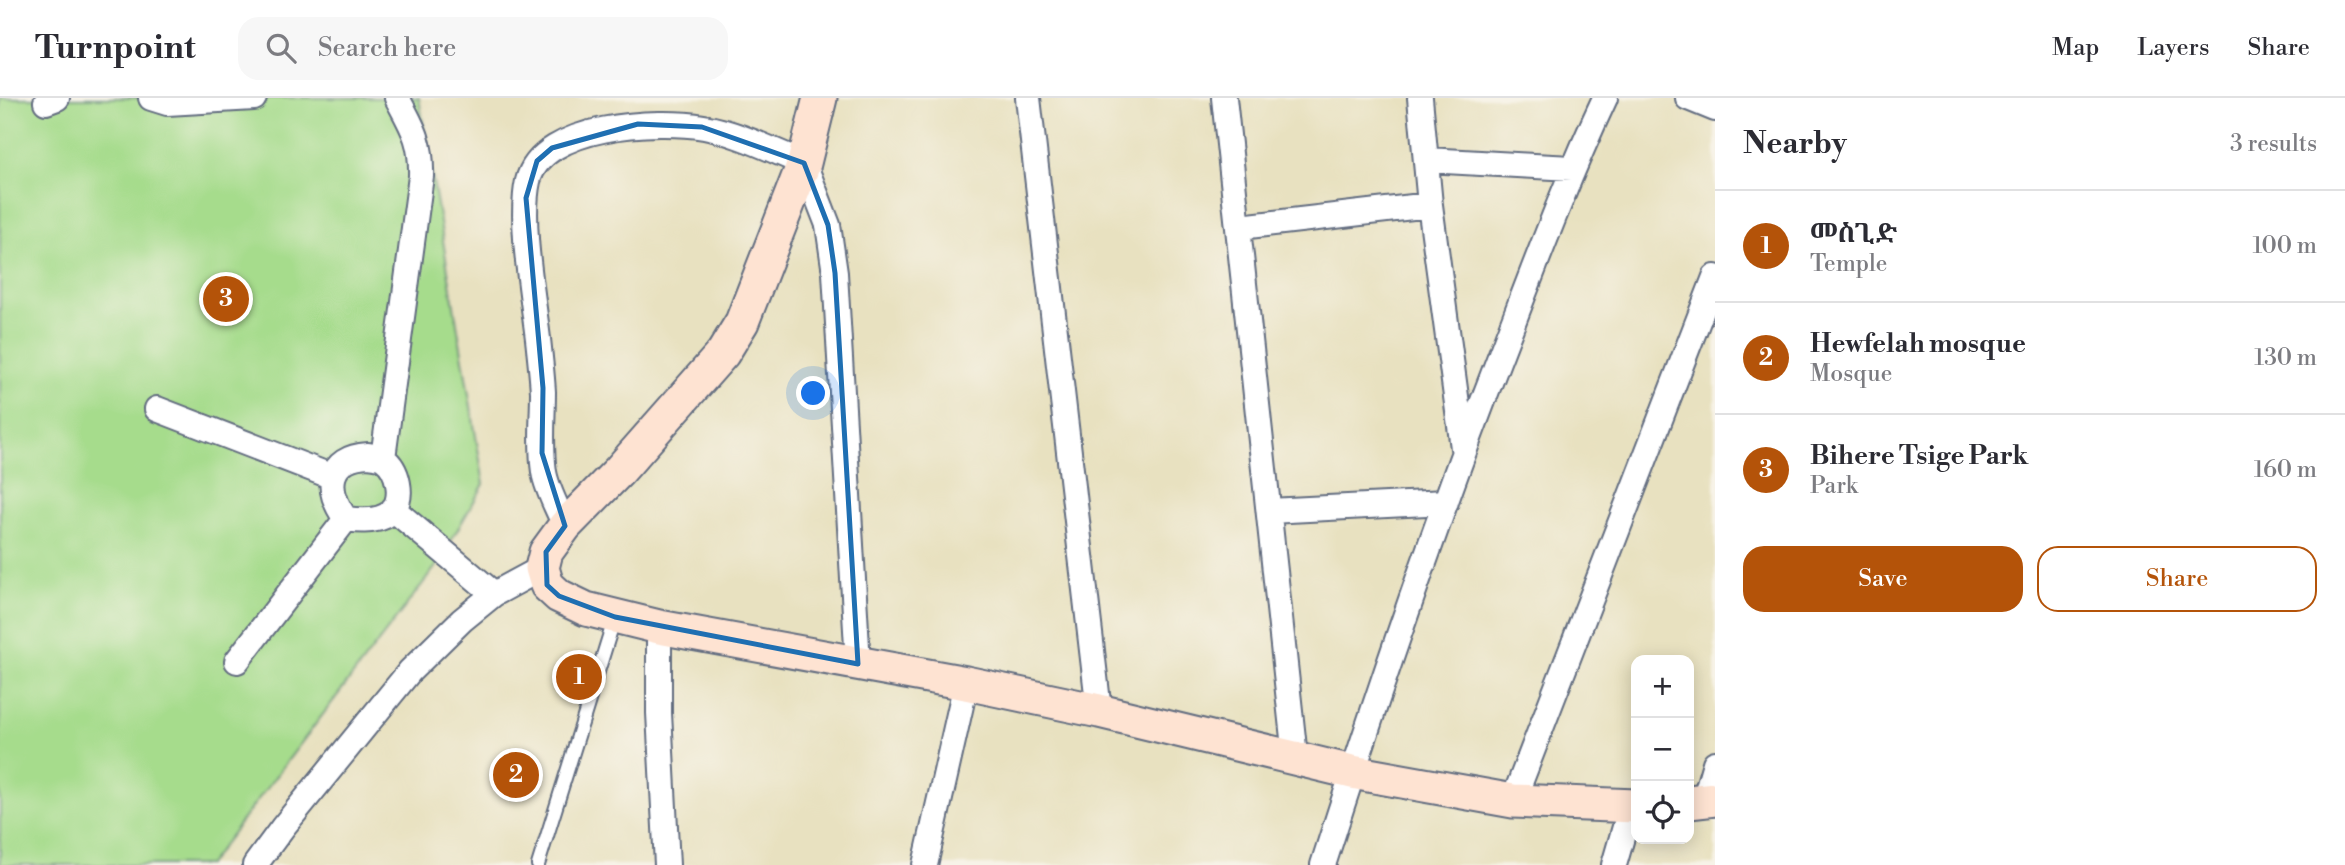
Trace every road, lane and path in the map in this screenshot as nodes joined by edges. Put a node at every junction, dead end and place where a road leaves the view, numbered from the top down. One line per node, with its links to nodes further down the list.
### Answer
1 (151, 98): 2 (street)
2 (254, 98)
3 (397, 98): 19 (street)
4 (820, 98): 12 (main road)
5 (1028, 98): 33 (street)
6 (1224, 98): 15 (street)
7 (1420, 98): 11 (street)
8 (1605, 98): 13 (street)
9 (1688, 98): 10 (street)
10 (1715, 109)
11 (1427, 160): 13 (street); 14 (street)
12 (804, 163): 25 (main road); 25 (street); 31 (street)
13 (1572, 168): 18 (street)
14 (1430, 205): 15 (street); 18 (street)
15 (1240, 227): 23 (street)
16 (1715, 277): 38 (street)
17 (157, 408): 20 (street)
18 (1464, 451): 21 (street)
19 (383, 458): 20 (street); 22 (street)
20 (333, 477): 24 (street)
21 (1446, 502): 23 (street); 36 (street)
22 (393, 509): 24 (street); 27 (street)
23 (1269, 511): 34 (street)
24 (346, 519): 30 (street)
25 (565, 526): 26 (main road)
26 (542, 568): 27 (street); 28 (main road)
27 (494, 594): 41 (street)
28 (615, 617): 29 (main road); 42 (lane)
29 (659, 627): 31 (main road); 43 (street)
30 (237, 661)
31 (858, 664): 32 (main road)
32 (966, 683): 33 (main road); 44 (street)
33 (1099, 711): 34 (main road)
34 (1295, 757): 36 (main road)
35 (1715, 763): 37 (street)
36 (1352, 772): 38 (main road); 45 (street)
37 (1702, 800)
38 (1513, 801): 39 (main road)
39 (1631, 806)
40 (1631, 815): 46 (street)
41 (255, 865)
42 (538, 865)
43 (667, 865)
44 (925, 865)
45 (1323, 865)
46 (1614, 865)

